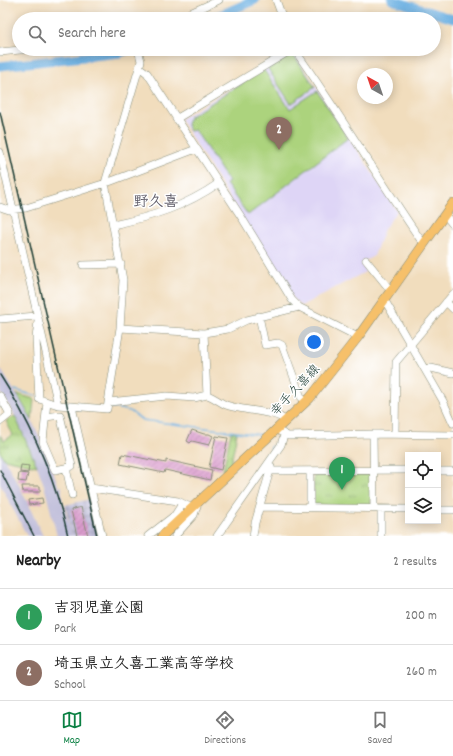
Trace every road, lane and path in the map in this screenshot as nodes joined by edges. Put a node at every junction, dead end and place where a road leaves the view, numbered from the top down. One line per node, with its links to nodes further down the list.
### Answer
1 (219, 0): 3 (street)
2 (278, 2): 4 (street)
3 (192, 12)
4 (281, 12)
5 (12, 51): 6 (street)
6 (0, 52)
7 (139, 56): 10 (street)
8 (282, 56): 11 (street)
9 (299, 56): 22 (street)
10 (140, 63): 11 (street); 14 (street)
11 (176, 118): 12 (street)
12 (196, 149): 14 (street); 15 (street)
13 (0, 152): 18 (street)
14 (105, 183): 18 (street); 20 (street)
15 (219, 183): 20 (street); 30 (street)
16 (453, 203): 19 (main road, 幸手久喜線)
17 (0, 206): 18 (street)
18 (13, 210): 33 (street)
19 (444, 215): 21 (street); 22 (main road, 幸手久喜線)
20 (113, 225): 24 (street)
21 (453, 225)
22 (425, 242): 26 (main road, 幸手久喜線)
23 (366, 260): 26 (street)
24 (121, 264): 25 (street); 35 (street)
25 (83, 265)
26 (391, 291): 28 (main road, 幸手久喜線)
27 (453, 294): 29 (street)
28 (384, 299): 37 (main road, 幸手久喜線); 38 (street)
29 (446, 302): 31 (street); 38 (street)
30 (299, 307): 32 (street); 37 (street)
31 (453, 309)
32 (259, 316): 36 (street); 45 (street)
33 (38, 318): 34 (street); 43 (street); 46 (street)
34 (0, 319)
35 (120, 328): 36 (street); 44 (street)
36 (204, 333): 41 (street)
37 (358, 337): 45 (main road, 幸手久喜線)
38 (411, 344): 39 (street); 54 (street)
39 (425, 369): 40 (street); 51 (street)
40 (453, 373)
41 (207, 395): 44 (street); 50 (street)
42 (0, 396): 49 (street)
43 (47, 402): 46 (street); 48 (street)
44 (109, 402): 47 (street)
45 (306, 402): 50 (main road, 幸手久喜線)
46 (58, 405): 47 (street)
47 (72, 406): 64 (street)
48 (46, 417): 57 (street); 57 (street)
49 (0, 422)
50 (286, 422): 52 (main road, 幸手久喜線)
51 (453, 424)
52 (280, 433): 53 (street); 56 (street); 67 (main road, 幸手久喜線)
53 (373, 434): 54 (street); 58 (street)
54 (395, 434): 55 (street)
55 (453, 435)
56 (270, 461): 60 (street); 78 (street)
57 (66, 468): 65 (street)
58 (374, 470): 59 (street); 61 (street); 70 (street)
59 (405, 470)
60 (270, 471): 61 (street); 68 (street)
61 (310, 471): 69 (street)
62 (441, 471): 63 (street)
63 (453, 471)
64 (91, 488): 66 (street); 74 (street)
65 (72, 495)
66 (182, 504): 67 (street); 75 (street)
67 (195, 505): 76 (main road, 幸手久喜線); 77 (street)
68 (260, 507): 69 (street); 79 (street)
69 (310, 508): 70 (street)
70 (378, 509): 71 (street); 80 (street)
71 (405, 509)
72 (441, 510): 73 (street)
73 (453, 510)
74 (102, 536)
75 (148, 536)
76 (162, 536)
77 (175, 536)
78 (217, 536)
79 (253, 536)
80 (381, 536)

